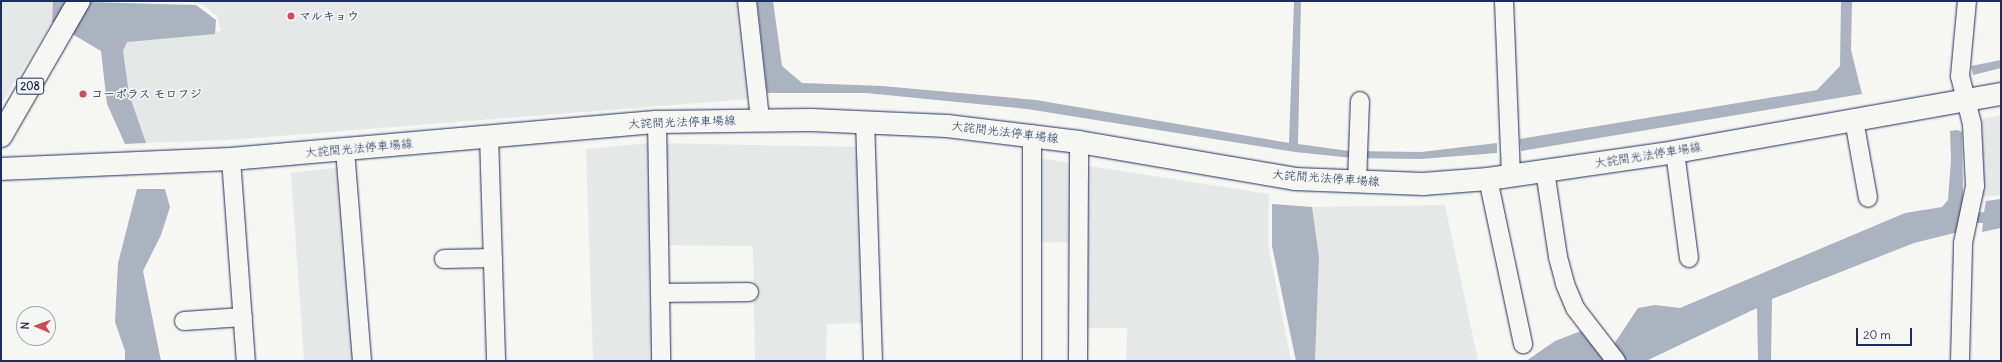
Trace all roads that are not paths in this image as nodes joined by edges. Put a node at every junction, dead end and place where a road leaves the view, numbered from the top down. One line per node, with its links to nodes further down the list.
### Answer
1 (79, 1): 13 (main road, 208)
2 (747, 1): 8 (street)
3 (1504, 1): 22 (street)
4 (1967, 1): 7 (street)
5 (2001, 94): 7 (main road, 大詫間光法停車場線)
6 (1360, 101): 21 (street)
7 (1968, 101): 10 (main road, 大詫間光法停車場線); 41 (street)
8 (760, 120): 9 (main road, 大詫間光法停車場線); 11 (main road, 大詫間光法停車場線)
9 (865, 120): 12 (main road, 大詫間光法停車場線); 37 (street)
10 (1854, 120): 17 (main road, 大詫間光法停車場線); 24 (street)
11 (657, 122): 14 (main road, 大詫間光法停車場線); 29 (street)
12 (1032, 134): 15 (main road, 大詫間光法停車場線); 38 (street)
13 (1, 136)
14 (489, 136): 16 (main road, 大詫間光法停車場線); 25 (street)
15 (1079, 142): 21 (main road, 大詫間光法停車場線); 39 (street)
16 (345, 150): 18 (main road, 大詫間光法停車場線); 34 (street)
17 (1675, 152): 20 (main road, 大詫間光法停車場線); 26 (street)
18 (232, 159): 19 (main road, 大詫間光法停車場線); 30 (street)
19 (1, 169)
20 (1545, 171): 22 (main road, 大詫間光法停車場線); 40 (street)
21 (1357, 174): 23 (main road, 大詫間光法停車場線)
22 (1511, 176): 23 (main road, 大詫間光法停車場線)
23 (1488, 179): 32 (street)
24 (1868, 198)
25 (493, 258): 27 (street); 35 (street)
26 (1689, 258)
27 (444, 259)
28 (749, 292): 29 (street)
29 (660, 293): 36 (street)
30 (243, 317): 31 (street); 33 (street)
31 (184, 321)
32 (1523, 344)
33 (246, 361)
34 (362, 361)
35 (496, 361)
36 (660, 361)
37 (873, 361)
38 (1032, 361)
39 (1078, 361)
40 (1616, 361)
41 (1960, 361)

